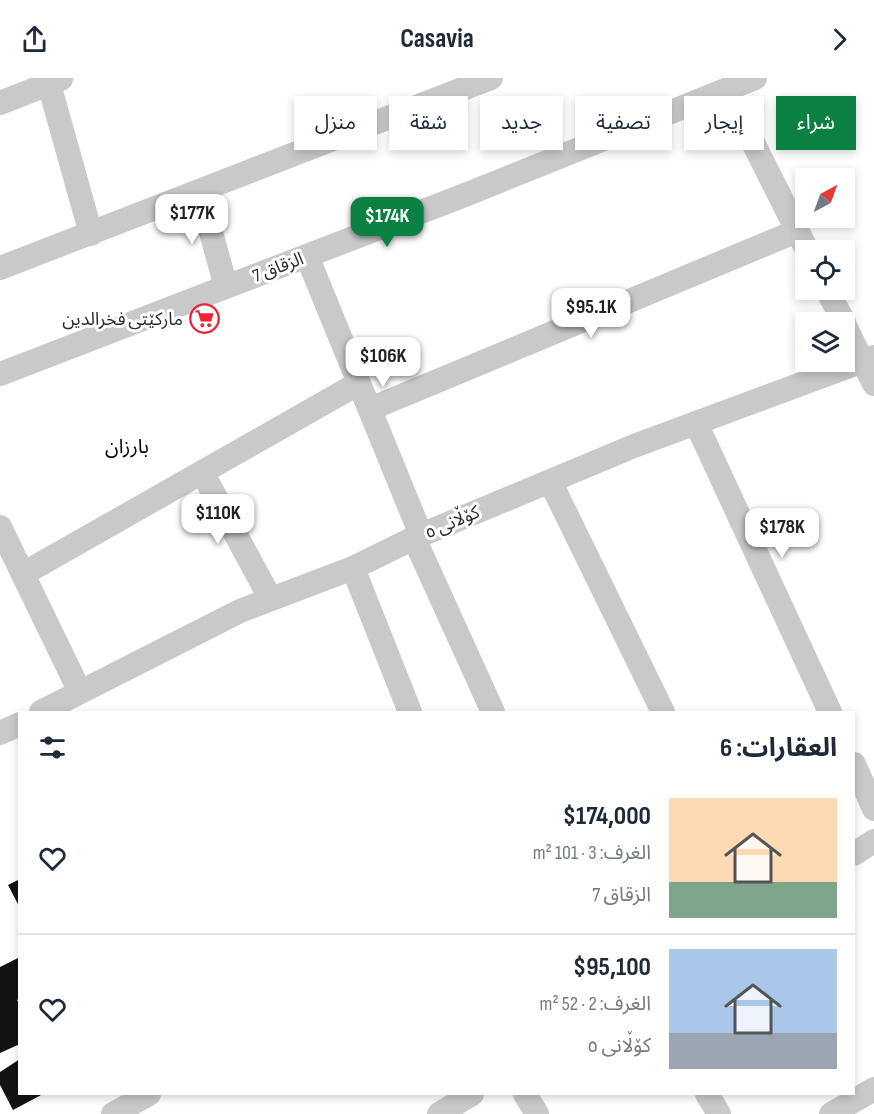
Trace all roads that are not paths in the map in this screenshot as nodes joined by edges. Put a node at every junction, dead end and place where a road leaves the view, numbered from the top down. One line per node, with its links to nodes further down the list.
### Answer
1 (491, 78): 6 (street)
2 (755, 78): 4 (street, الزقاق 7)
3 (56, 81): 5 (street); 7 (street)
4 (727, 91): 8 (street); 10 (street, الزقاق 7)
5 (0, 103)
6 (200, 192): 7 (street); 12 (street)
7 (90, 234): 11 (street)
8 (802, 240)
9 (795, 244): 18 (street)
10 (307, 256): 12 (street, الزقاق 7); 16 (street)
11 (0, 268)
12 (226, 287): 15 (street, الزقاق 7)
13 (855, 339): 14 (street)
14 (869, 359): 17 (street); 19 (street, کۆڵانی ٥)
15 (0, 374)
16 (359, 383): 18 (street); 20 (street)
17 (874, 384)
18 (369, 409): 23 (street)
19 (696, 423): 21 (street, کۆڵانی ٥); 32 (street)
20 (202, 472): 25 (street); 26 (street)
21 (550, 481): 23 (street, کۆڵانی ٥); 31 (street)
22 (2, 534): 25 (street)
23 (418, 537): 24 (street, کۆڵانی ٥); 30 (street)
24 (353, 568): 26 (street, کۆڵانی ٥); 29 (street)
25 (23, 574): 27 (street)
26 (270, 598): 27 (street, کۆڵانی ٥)
27 (80, 692): 28 (street, کۆڵانی ٥)
28 (43, 711)
29 (410, 711)
30 (493, 711)
31 (663, 711)
32 (830, 711)
33 (18, 725): 34 (street)
34 (0, 733)
35 (855, 766): 36 (street)
36 (874, 809)
37 (874, 841): 38 (street)
38 (855, 853)
39 (874, 1089): 48 (street)
40 (147, 1095): 44 (street)
41 (470, 1095): 45 (street)
42 (526, 1095): 46 (street)
43 (708, 1095): 47 (street)
44 (113, 1114)
45 (439, 1114)
46 (537, 1114)
47 (719, 1114)
48 (831, 1114)

